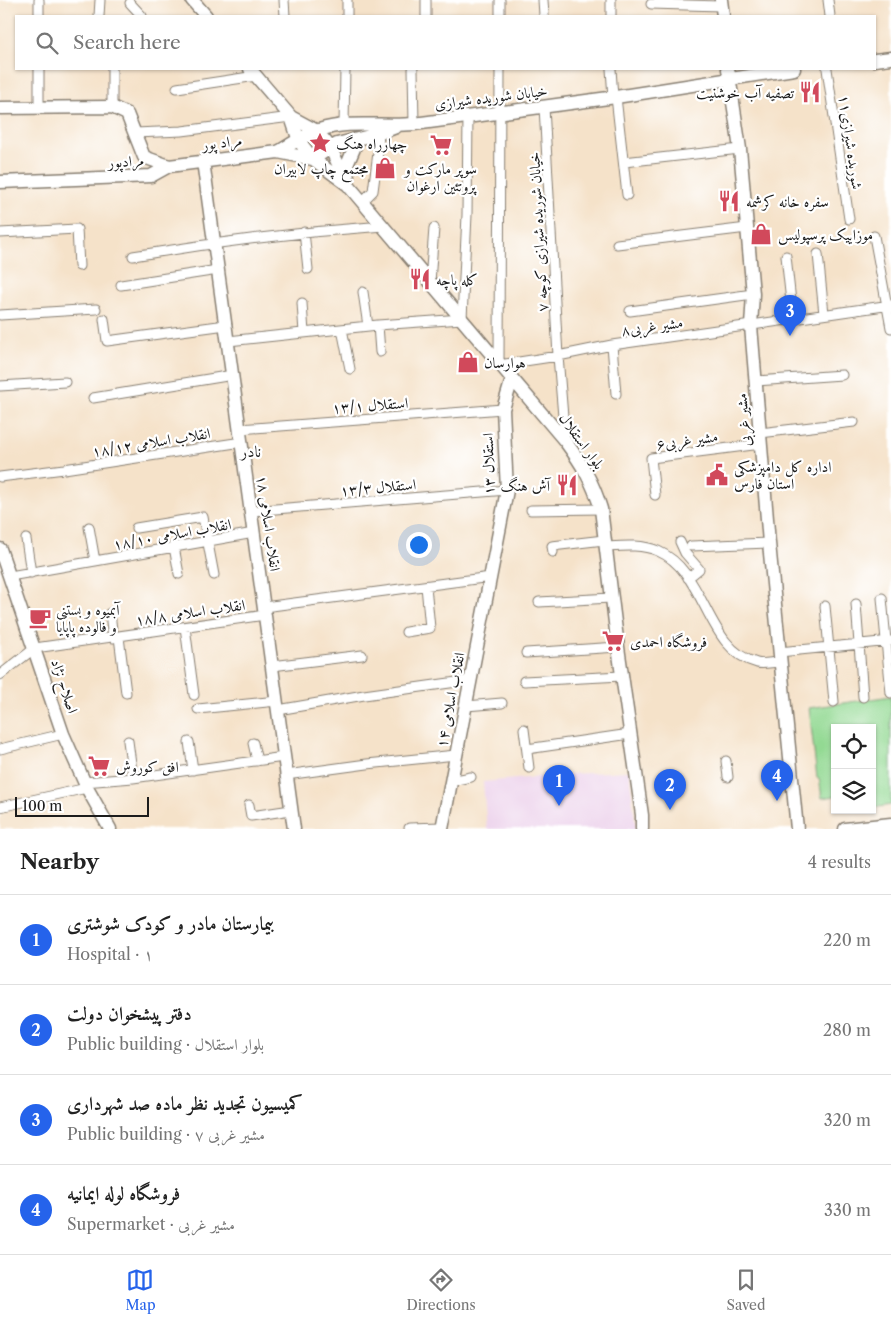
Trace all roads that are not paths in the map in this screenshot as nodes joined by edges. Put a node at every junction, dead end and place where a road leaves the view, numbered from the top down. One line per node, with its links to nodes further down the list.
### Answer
1 (39, 0): 14 (street)
2 (100, 0): 15 (street)
3 (192, 0): 17 (main road)
4 (284, 0): 18 (street)
5 (347, 0): 19 (street)
6 (426, 0): 20 (street)
7 (500, 0): 21 (street)
8 (543, 0): 22 (street)
9 (610, 0): 23 (street)
10 (828, 0): 24 (street)
11 (130, 3): 16 (street)
12 (650, 4): 13 (street)
13 (722, 7)
14 (39, 15)
15 (100, 15)
16 (141, 15)
17 (202, 15)
18 (286, 15)
19 (347, 15)
20 (426, 15)
21 (500, 15)
22 (544, 15)
23 (610, 15)
24 (830, 15)
25 (891, 58): 26 (main road)
26 (876, 60)
27 (39, 70): 39 (street)
28 (112, 70): 40 (street)
29 (345, 70): 47 (street)
30 (413, 70): 46 (street)
31 (500, 70): 43 (street)
32 (611, 70): 38 (street)
33 (773, 70): 36 (main road, خیابان شوریده شیرازی)
34 (827, 70): 65 (street, شوریده شیرازی۱۱)
35 (253, 72): 37 (street); 45 (main road, بلوار استقلال)
36 (729, 74): 38 (main road, خیابان شوریده شیرازی); 55 (main road, مشیر غربی)
37 (177, 88)
38 (614, 97): 41 (main road, خیابان شوریده شیرازی); 59 (street)
39 (40, 107): 40 (main road); 42 (main road)
40 (112, 107): 50 (main road, مرادپور)
41 (544, 107): 43 (main road, خیابان شوریده شیرازی); 102 (street, خیابان شوریده شیرازی کوچه ۷)
42 (0, 108)
43 (499, 112): 44 (main road, خیابان شوریده شیرازی); 103 (street)
44 (468, 116): 46 (main road, خیابان شوریده شیرازی); 91 (street)
45 (291, 117): 49 (main road, بلوار استقلال); 50 (street); 53 (main road, بلوار استقلال)
46 (414, 124): 48 (main road, خیابان شوریده شیرازی)
47 (344, 125): 48 (main road, خیابان شوریده شیرازی); 49 (main road, خیابان شوریده شیرازی)
48 (399, 125): 51 (main road, خیابان شوریده شیرازی)
49 (317, 131): 53 (main road, خیابان شوریده شیرازی); 54 (main road, بلوار استقلال)
50 (135, 133): 60 (main road, مرادپور)
51 (378, 134): 52 (main road, خیابان شوریده شیرازی); 64 (street)
52 (358, 139): 54 (main road, خیابان شوریده شیرازی); 62 (main road)
53 (299, 141): 56 (main road, مراد پور); 57 (main road, بلوار استقلال)
54 (330, 147): 57 (main road, خیابان شوریده شیرازی); 62 (main road, بلوار استقلال)
55 (740, 149): 59 (street); 68 (main road, مشیر غربی)
56 (278, 152): 57 (main road, مراد پور); 58 (main road, مراد پور)
57 (313, 159): 62 (main road, بلوار استقلال)
58 (203, 161): 60 (main road, مراد پور); 72 (main road, ۱۸ انقلاب اسلامی)
59 (624, 162): 63 (street)
60 (170, 166): 61 (main road, مرادپور)
61 (0, 182)
62 (348, 185): 64 (main road, بلوار استقلال)
63 (627, 195)
64 (362, 202): 66 (main road, بلوار استقلال)
65 (849, 219)
66 (383, 226): 69 (street); 80 (main road, بلوار استقلال)
67 (434, 228): 80 (street)
68 (747, 228): 73 (street); 83 (main road, مشیر غربی)
69 (304, 232): 72 (street); 78 (street)
70 (0, 233): 77 (street)
71 (874, 236): 85 (street)
72 (215, 243): 75 (street); 79 (main road, ۱۸ انقلاب اسلامی)
73 (617, 244)
74 (818, 254): 88 (street)
75 (133, 256)
76 (786, 256): 92 (street)
77 (79, 266)
78 (308, 269)
79 (218, 270): 81 (street); 93 (main road, ۱۸ انقلاب اسلامی)
80 (430, 282): 91 (main road, بلوار استقلال)
81 (121, 285)
82 (363, 292): 94 (street)
83 (753, 294): 87 (street); 95 (main road, مشیر غربی)
84 (302, 303): 98 (street)
85 (889, 305): 88 (street, مشیر غربی۸); 96 (street)
86 (96, 309): 89 (street)
87 (630, 311)
88 (824, 314): 92 (street, مشیر غربی۸)
89 (0, 315)
90 (104, 319): 93 (street)
91 (462, 319): 94 (street); 103 (main road, بلوار استقلال)
92 (793, 320): 95 (street, مشیر غربی۸)
93 (226, 325): 99 (main road, ۱۸ انقلاب اسلامی)
94 (373, 326): 97 (street); 101 (street)
95 (751, 326): 100 (street, مشیر غربی۸); 108 (main road, مشیر غربی)
96 (891, 328)
97 (342, 329): 98 (street); 104 (street)
98 (304, 333): 99 (street)
99 (228, 341): 105 (main road, ۱۸ انقلاب اسلامی)
100 (612, 345): 102 (street, مشیر غربی۸); 111 (street)
101 (380, 352)
102 (558, 356): 103 (street, مشیر غربی۸); 117 (street, خیابان شوریده شیرازی کوچه ۷)
103 (499, 365): 107 (main road, بلوار استقلال)
104 (350, 369)
105 (233, 375): 112 (street); 115 (main road, ۱۸ انقلاب اسلامی)
106 (842, 375): 108 (street)
107 (512, 379): 113 (main road, ۱۳ استقلال); 117 (main road, بلوار استقلال)
108 (755, 381): 116 (main road, مشیر غربی)
109 (65, 382): 110 (street)
110 (0, 386)
111 (616, 394)
112 (93, 398)
113 (503, 409): 115 (street, ۱۳/۱ استقلال); 120 (main road, ۱۳ استقلال)
114 (854, 422): 116 (street)
115 (240, 428): 118 (main road, ۱۸ انقلاب اسلامی)
116 (761, 438): 121 (street, مشیر غربی۶); 132 (main road, مشیر غربی)
117 (565, 441): 122 (main road, بلوار استقلال)
118 (242, 442): 119 (street, ۱۸/۱۲ انقلاب اسلامی); 124 (main road, ۱۸ انقلاب اسلامی)
119 (0, 477)
120 (508, 490): 124 (street, ۱۳/۳ استقلال); 142 (main road, ۱۳ استقلال)
121 (654, 494)
122 (601, 509): 123 (street); 131 (main road, بلوار استقلال)
123 (531, 510)
124 (251, 511): 127 (main road, ۱۸ انقلاب اسلامی)
125 (89, 527): 137 (street)
126 (136, 528): 129 (street)
127 (254, 533): 129 (street, ۱۸/۱۰ انقلاب اسلامی); 150 (main road, ۱۸ انقلاب اسلامی)
128 (26, 539): 138 (street)
129 (208, 542): 134 (street, ۱۸/۱۰ انقلاب اسلامی); 140 (street)
130 (680, 542): 143 (street)
131 (604, 543): 136 (street); 143 (street); 145 (main road, بلوار استقلال)
132 (769, 543): 133 (street); 162 (main road, مشیر غربی)
133 (691, 546)
134 (174, 547): 137 (street, ۱۸/۱۰ انقلاب اسلامی); 139 (street)
135 (0, 548): 141 (main road, اصلاح نژاد)
136 (553, 552)
137 (95, 561): 138 (street, ۱۸/۱۰ انقلاب اسلامی)
138 (31, 573): 141 (street, ۱۸/۱۰ انقلاب اسلامی)
139 (178, 574)
140 (214, 575)
141 (10, 576): 159 (main road, اصلاح نژاد)
142 (490, 578): 144 (street, ۱۸/۸ انقلاب اسلامی); 166 (main road, ۱۴ انقلاب اسلامی)
143 (688, 578): 162 (street)
144 (426, 586): 150 (street, ۱۸/۸ انقلاب اسلامی); 153 (street)
145 (611, 598): 147 (street); 157 (main road, بلوار استقلال)
146 (882, 598): 155 (street)
147 (539, 602)
148 (856, 604): 156 (street)
149 (825, 606): 158 (street)
150 (264, 611): 152 (street, ۱۸/۸ انقلاب اسلامی); 163 (main road, ۱۸ انقلاب اسلامی)
151 (110, 613): 154 (street)
152 (185, 628): 154 (street, ۱۸/۸ انقلاب اسلامی); 170 (street)
153 (406, 632)
154 (116, 637): 159 (street, ۱۸/۸ انقلاب اسلامی); 168 (street)
155 (888, 642): 156 (street); 169 (street)
156 (858, 644): 158 (street); 171 (street)
157 (618, 647): 160 (street); 165 (main road, بلوار استقلال)
158 (829, 647): 162 (street); 173 (street)
159 (35, 648): 164 (street); 178 (main road, اصلاح نژاد)
160 (526, 653)
161 (362, 655): 163 (street)
162 (780, 657): 208 (main road, مشیر غربی)
163 (272, 666): 174 (main road, ۱۸ انقلاب اسلامی)
164 (0, 674)
165 (622, 676): 167 (street); 179 (main road, بلوار استقلال)
166 (470, 680): 174 (street); 175 (main road, ۱۴ انقلاب اسلامی)
167 (524, 681)
168 (126, 693)
169 (891, 693)
170 (194, 695)
171 (863, 697)
172 (502, 702): 175 (street)
173 (834, 702)
174 (277, 706): 176 (street); 186 (main road, ۱۸ انقلاب اسلامی)
175 (466, 706): 185 (main road, ۱۴ انقلاب اسلامی)
176 (198, 709)
177 (524, 729): 184 (street)
178 (64, 734): 183 (street); 196 (main road, اصلاح نژاد)
179 (630, 734): 184 (street); 200 (main road, بلوار استقلال)
180 (128, 741): 194 (street)
181 (189, 742): 190 (street)
182 (254, 743): 187 (street)
183 (0, 749)
184 (527, 749): 189 (street)
185 (456, 755): 191 (street); 195 (main road, ۱۴ انقلاب اسلامی)
186 (284, 757): 187 (street); 191 (main road, ۱۸ انقلاب اسلامی)
187 (257, 761): 190 (street)
188 (726, 761): 193 (street)
189 (529, 768)
190 (193, 770): 194 (street)
191 (286, 775): 199 (main road, ۱۸ انقلاب اسلامی)
192 (472, 777): 195 (street)
193 (728, 777)
194 (133, 778): 196 (street)
195 (451, 781): 203 (main road, ۱۴ انقلاب اسلامی)
196 (86, 785): 198 (street); 204 (main road, اصلاح نژاد)
197 (249, 805): 199 (street)
198 (0, 806)
199 (291, 810): 205 (main road, ۱۸ انقلاب اسلامی)
200 (642, 815): 206 (main road, بلوار استقلال); 207 (main road)
201 (891, 824): 209 (main road)
202 (408, 828): 203 (street)
203 (442, 828)
204 (110, 829)
205 (294, 829)
206 (642, 829)
207 (651, 829)
208 (797, 829)
209 (845, 829)

